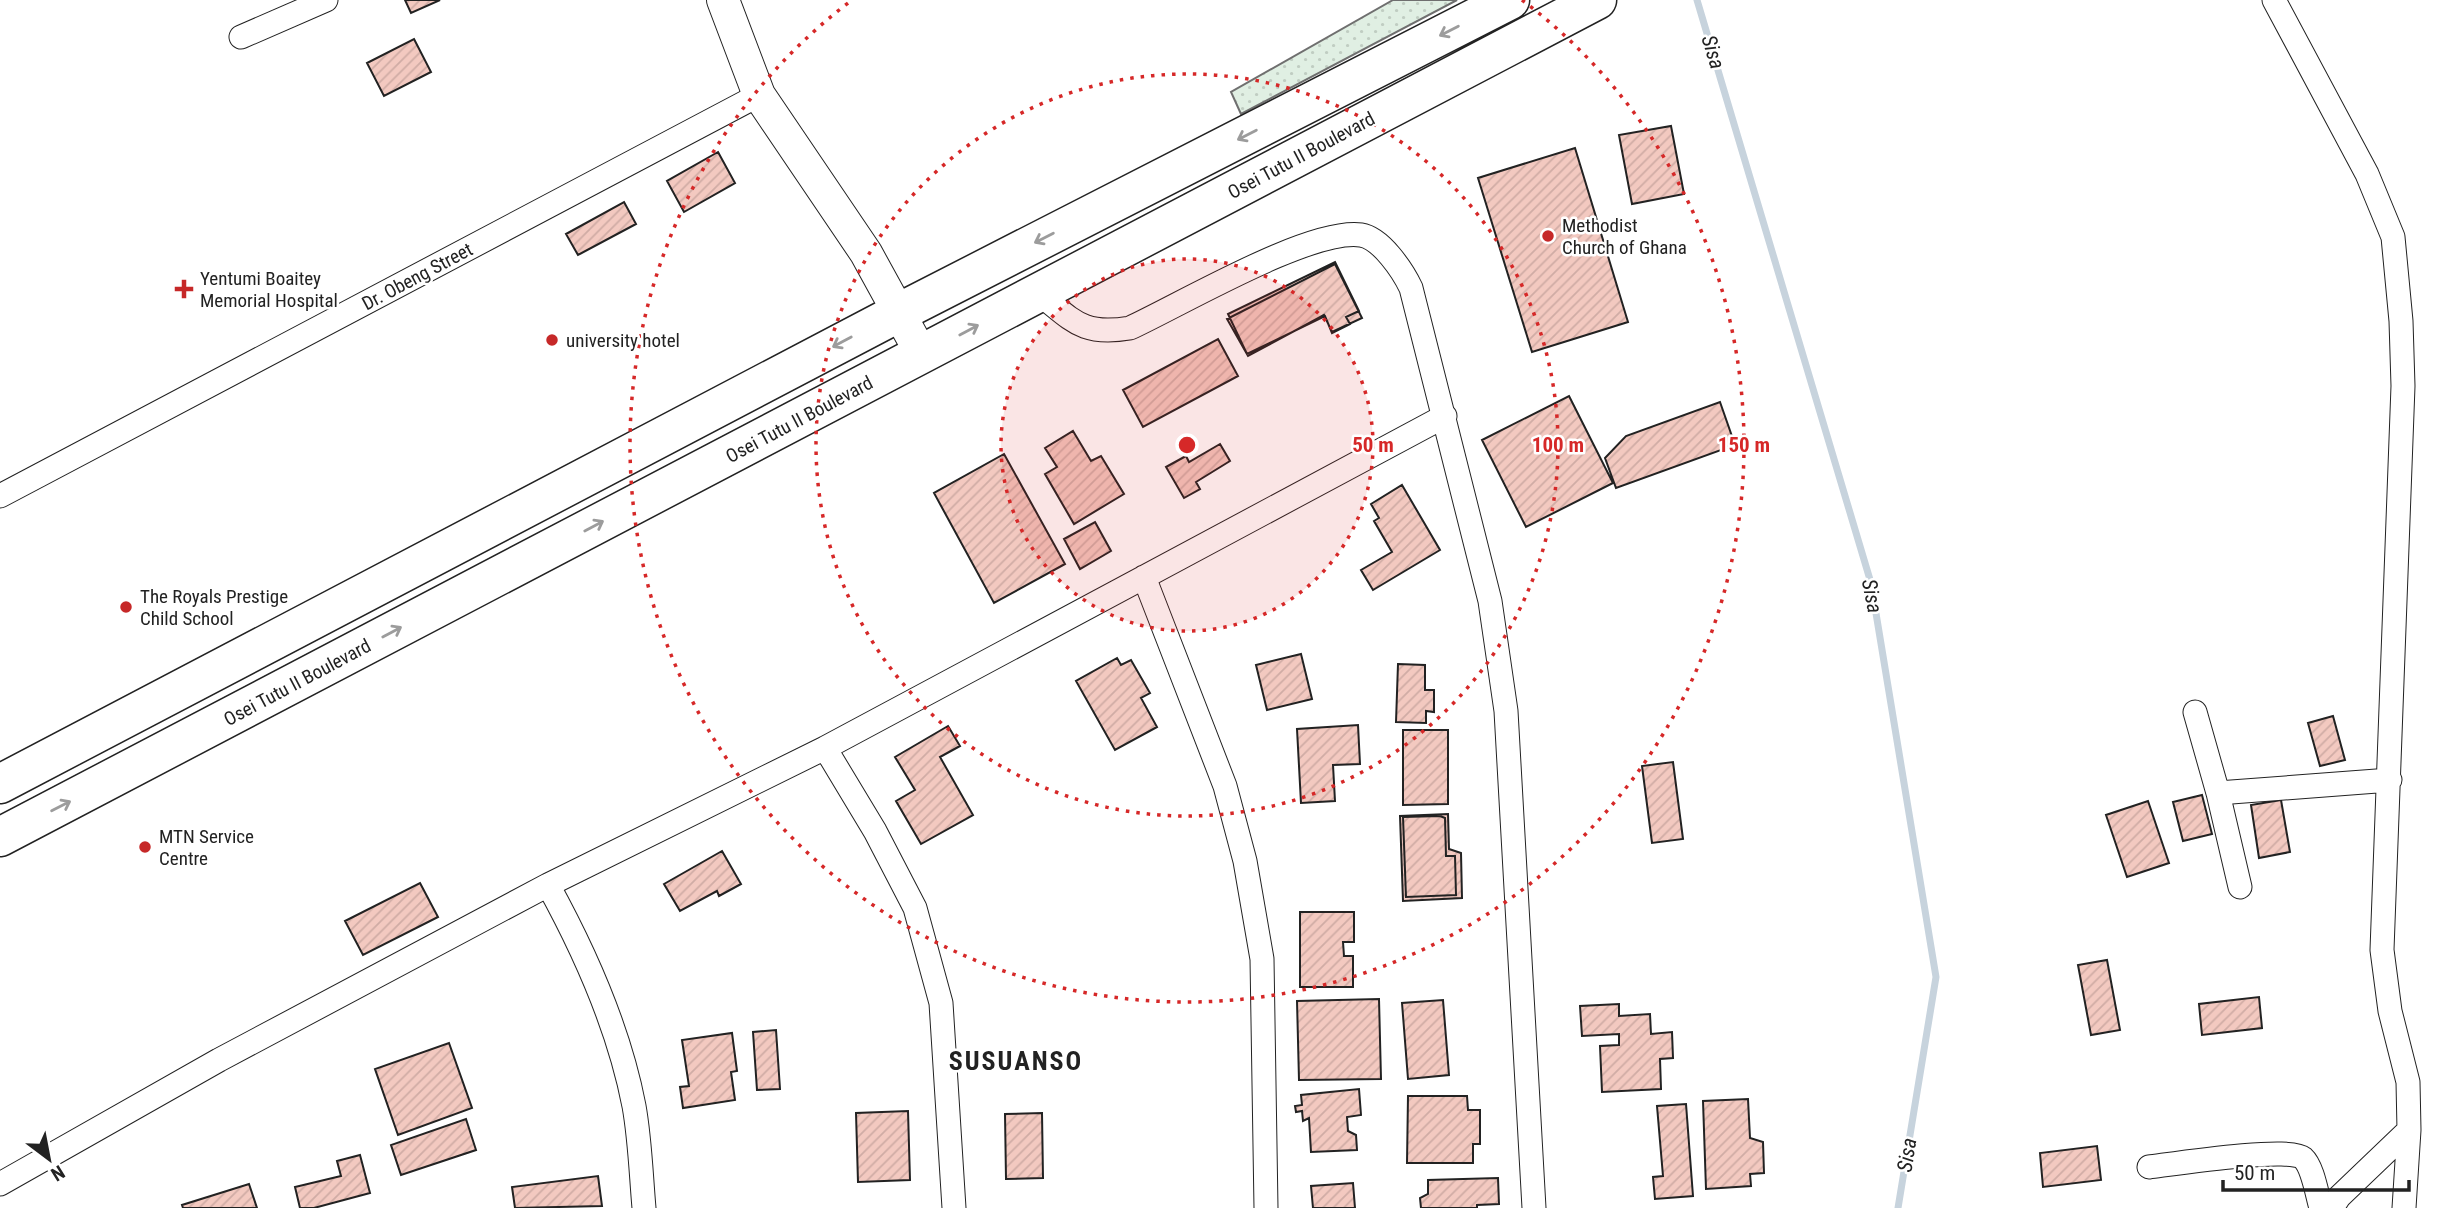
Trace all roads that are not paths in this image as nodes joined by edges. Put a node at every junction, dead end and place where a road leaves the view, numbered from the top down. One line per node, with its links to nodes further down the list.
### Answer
1 (326, 0): 6 (street)
2 (723, 0): 7 (street)
3 (1510, 0): 9 (highway, one-way to 9)
4 (1597, 0): 8 (highway, Osei Tutu II Boulevard)
5 (2274, 0): 16 (street)
6 (242, 37)
7 (759, 95): 9 (street); 12 (street, Dr. Obeng Street)
8 (1038, 293): 10 (highway, Osei Tutu II Boulevard, one-way to 8); 11 (street)
9 (901, 312): 10 (street); 17 (highway, one-way to 17)
10 (922, 355): 19 (highway, Osei Tutu II Boulevard, one-way to 10)
11 (1445, 416): 13 (street); 28 (street)
12 (1, 492)
13 (1144, 577): 15 (street); 27 (street)
14 (2195, 712): 18 (street)
15 (825, 748): 20 (street); 26 (street)
16 (2390, 780): 18 (street); 22 (street)
17 (0, 783)
18 (2218, 793): 21 (street)
19 (0, 837)
20 (548, 885): 24 (street); 25 (street)
21 (2240, 887)
22 (2409, 1130): 30 (street); 31 (street)
23 (2149, 1167): 29 (street)
24 (0, 1184)
25 (644, 1208)
26 (954, 1208)
27 (1266, 1208)
28 (1534, 1208)
29 (2322, 1208)
30 (2332, 1208)
31 (2404, 1208)

